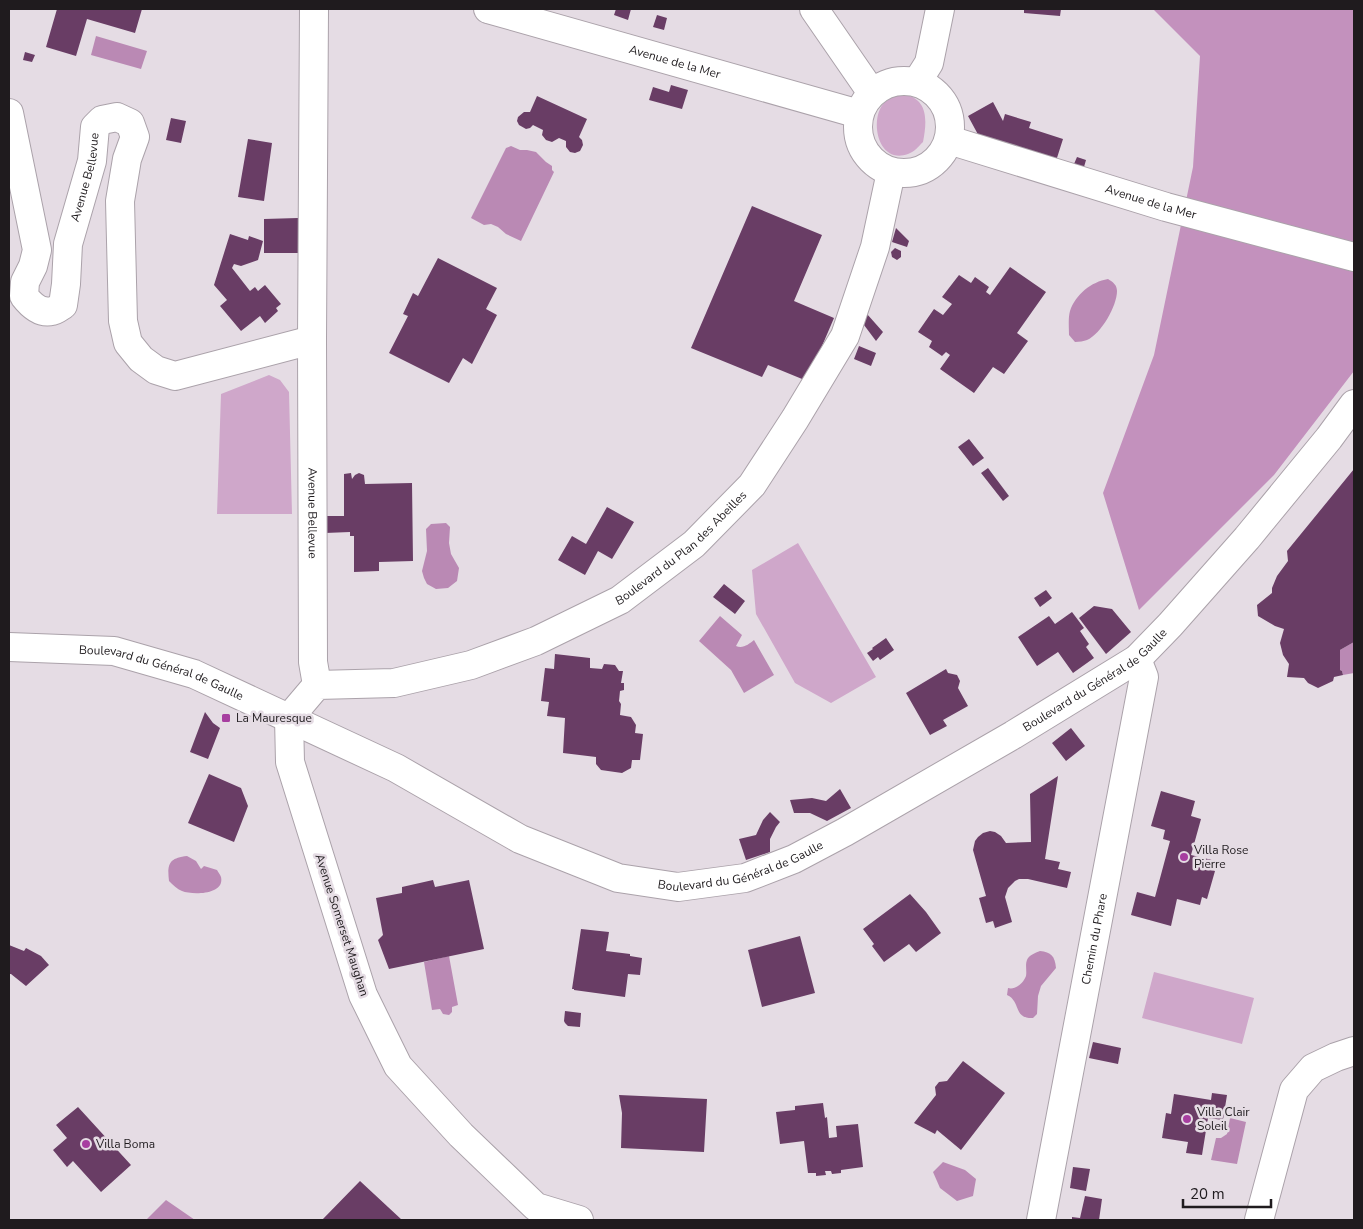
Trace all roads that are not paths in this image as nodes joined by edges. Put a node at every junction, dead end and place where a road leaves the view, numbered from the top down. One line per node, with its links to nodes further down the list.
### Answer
1 (314, 9): 11 (street, Avenue Bellevue)
2 (488, 9): 6 (street, Avenue de la Mer)
3 (814, 9): 6 (street)
4 (940, 9): 5 (street)
5 (917, 82): 6 (street); 8 (street)
6 (866, 104): 9 (street)
7 (9, 113): 11 (street, Avenue Bellevue)
8 (949, 140): 9 (street); 10 (street, Avenue de la Mer)
9 (891, 172): 15 (street, Boulevard du Plan des Abeilles)
10 (1354, 257)
11 (312, 340): 15 (street, Avenue Bellevue)
12 (1354, 404): 14 (street, Boulevard du Général de Gaulle)
13 (9, 647): 16 (street, Boulevard du Général de Gaulle)
14 (1137, 659): 16 (street, Boulevard du Général de Gaulle); 19 (street, Chemin du Phare)
15 (317, 685): 16 (street)
16 (289, 718): 18 (street, Avenue Somerset Maughan)
17 (1354, 1051): 20 (street)
18 (579, 1220)
19 (1041, 1220)
20 (1259, 1220)

